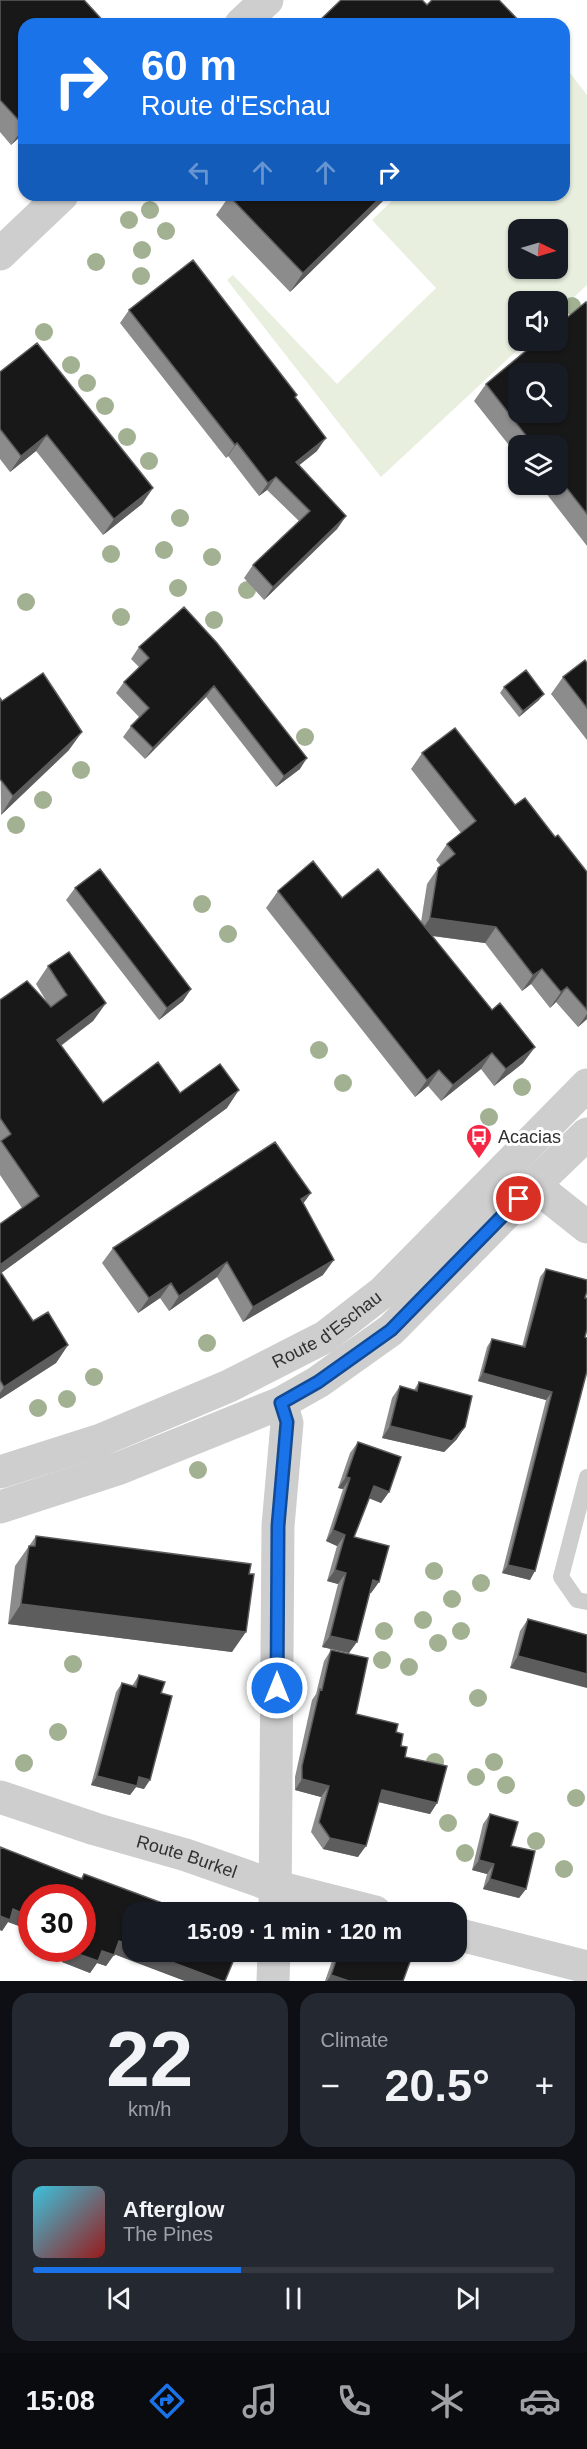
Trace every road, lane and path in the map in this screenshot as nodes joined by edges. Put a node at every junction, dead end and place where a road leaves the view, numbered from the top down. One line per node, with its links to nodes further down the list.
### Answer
1 (267, 0): 2 (street)
2 (248, 18)
3 (56, 201): 4 (street)
4 (0, 254)
5 (587, 1086): 10 (street, Route d'Eschau)
6 (587, 1134): 7 (street, Route d'Eschau)
7 (534, 1185): 8 (street); 9 (street, Route d'Eschau)
8 (587, 1227)
9 (281, 1403): 12 (street, Route d'Eschau); 15 (street)
10 (0, 1472)
11 (587, 1477): 13 (lane)
12 (0, 1507)
13 (587, 1602)
14 (0, 1797): 15 (street, Route Burkel)
15 (276, 1900): 16 (street, Route Burkel)
16 (292, 1902)
17 (467, 1937): 19 (street)
18 (274, 1962): 20 (street)
19 (587, 1968)
20 (273, 1981)

